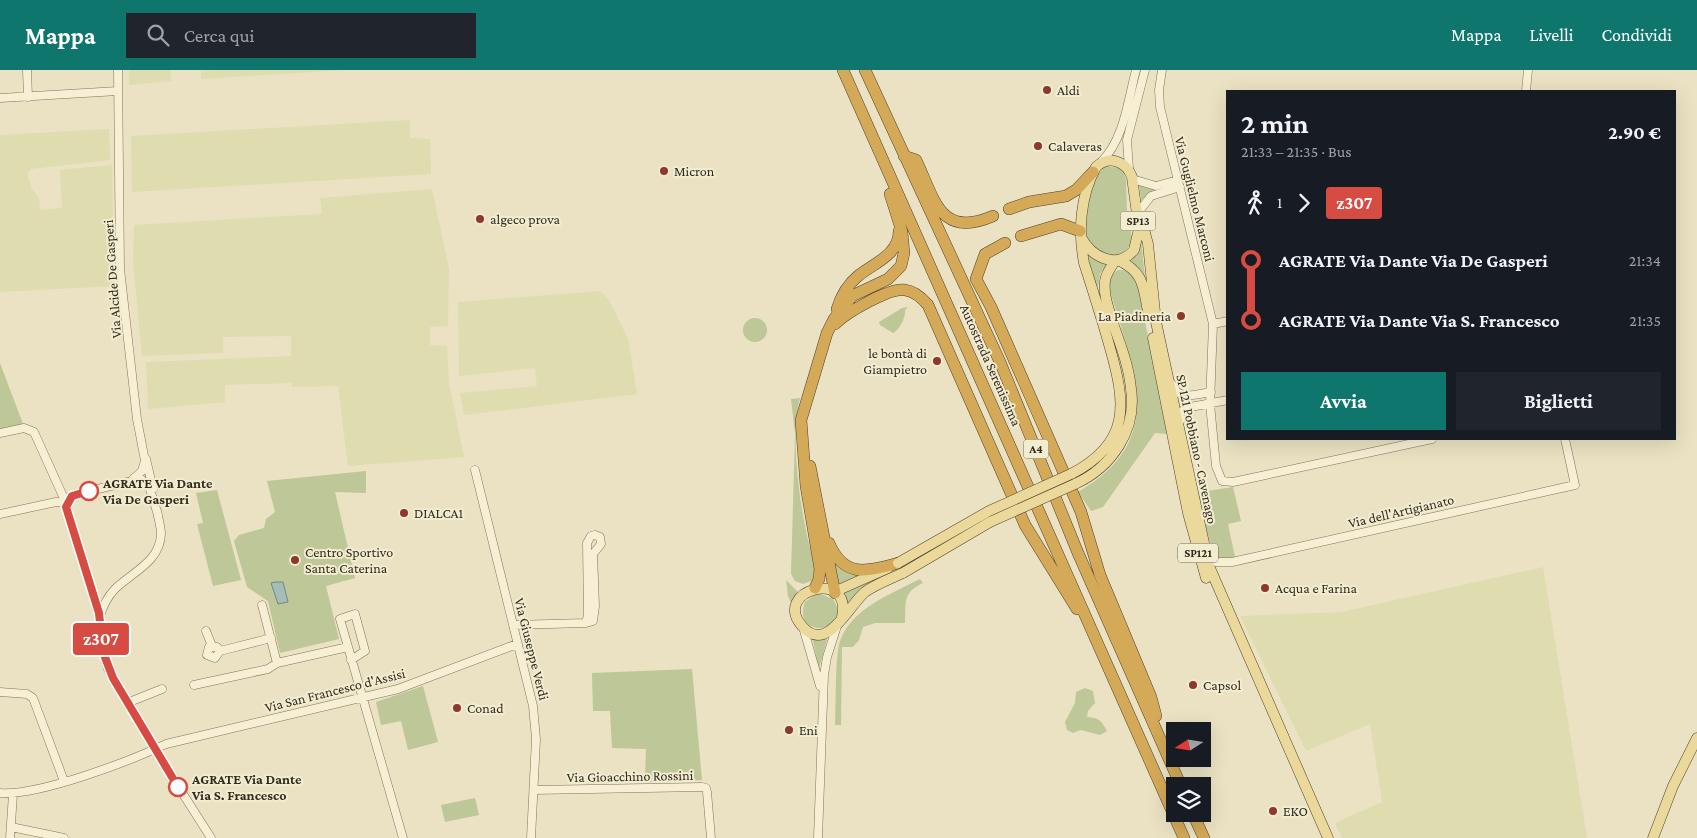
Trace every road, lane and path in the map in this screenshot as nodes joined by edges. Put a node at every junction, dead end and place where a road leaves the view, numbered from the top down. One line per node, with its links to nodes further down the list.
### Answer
1 (27, 70): 11 (street)
2 (118, 70): 10 (street, Via Alcide De Gasperi)
3 (841, 70): 18 (highway); 64 (highway, Autostrada Serenissima / A4)
4 (865, 70): 13 (highway, Autostrada Serenissima / A4)
5 (1136, 70): 14 (street)
6 (1145, 70): 15 (street, SP13)
7 (1162, 70): 16 (street, Via Guglielmo Marconi)
8 (1528, 70): 9 (street)
9 (1526, 90)
10 (118, 91): 11 (street); 39 (street, Via Alcide De Gasperi)
11 (28, 97): 12 (street)
12 (0, 98)
13 (904, 156): 19 (highway); 77 (highway, Autostrada Serenissima / A4)
14 (1095, 169): 15 (main road); 17 (highway); 21 (main road)
15 (1130, 174): 16 (street); 20 (main road, SP13)
16 (1179, 184): 20 (street); 27 (street, Via Guglielmo Marconi)
17 (1009, 209)
18 (898, 214): 25 (highway); 25 (highway)
19 (993, 216)
20 (1138, 219): 24 (main road, SP13); 30 (main road, SP 121 Pobbiano - Cavenago / SP121)
21 (1081, 234): 22 (highway); 24 (main road, SP 121 Pobbiano - Cavenago); 41 (main road)
22 (1020, 236)
23 (1005, 243): 77 (highway)
24 (1117, 260): 29 (main road, SP 121 Pobbiano - Cavenago / SP121); 41 (main road)
25 (834, 319): 28 (highway)
26 (1226, 321): 27 (street)
27 (1213, 324): 31 (street, Via Guglielmo Marconi)
28 (827, 333): 35 (highway); 64 (highway)
29 (1154, 343): 34 (main road); 97 (main road, SP 121 Pobbiano - Cavenago / SP121)
30 (1166, 365): 31 (street); 34 (main road, SP 121 Pobbiano - Cavenago / SP121)
31 (1211, 392): 33 (street, Via Guglielmo Marconi)
32 (1226, 400): 33 (street)
33 (1210, 404): 34 (street); 37 (street, Via Guglielmo Marconi)
34 (1180, 407): 44 (main road, SP 121 Pobbiano - Cavenago / SP121)
35 (801, 428): 47 (highway); 51 (highway)
36 (0, 434): 43 (street)
37 (1427, 440)
38 (1565, 440): 48 (street, Via dell'Artigianato)
39 (144, 453): 42 (street, Via Alcide De Gasperi); 46 (street)
40 (475, 470): 59 (street, Via Giuseppe Verdi)
41 (1073, 479): 49 (main road, bridge)
42 (133, 480): 43 (street); 46 (street)
43 (66, 503): 45 (street); 50 (street)
44 (1196, 511): 48 (street); 54 (main road, SP 121 Pobbiano - Cavenago / SP121)
45 (0, 514)
46 (158, 515): 53 (street)
47 (821, 524): 49 (highway); 52 (highway)
48 (1232, 562): 54 (street)
49 (900, 568): 52 (main road); 57 (main road)
50 (91, 585): 53 (street); 56 (street)
51 (814, 588): 52 (main road); 60 (main road)
52 (834, 593): 57 (main road)
53 (108, 599): 56 (street)
54 (1224, 604): 98 (main road, SP 121 Pobbiano - Cavenago / SP121)
55 (262, 605): 62 (street)
56 (100, 618): 75 (street)
57 (840, 622): 60 (main road); 73 (street)
58 (586, 623): 58 (street); 59 (street)
59 (513, 625): 63 (street, Via Giuseppe Verdi)
60 (802, 626): 73 (street)
61 (206, 631): 65 (street)
62 (271, 638): 67 (street); 69 (street)
63 (517, 644): 74 (street, Via San Francesco d'Assisi); 81 (street, Via Giuseppe Verdi)
64 (1099, 644): 95 (highway, Autostrada Serenissima / A4)
65 (212, 646): 67 (street); 67 (street)
66 (348, 647): 68 (street); 68 (street); 69 (street)
67 (220, 651)
68 (351, 660): 74 (street)
69 (277, 663): 70 (street)
70 (194, 685)
71 (162, 689): 75 (street)
72 (0, 692): 80 (street)
73 (822, 696): 84 (street)
74 (362, 697): 78 (street, Via San Francesco d'Assisi); 90 (street)
75 (127, 703): 78 (street)
76 (1697, 738): 99 (main road)
77 (1163, 744): 79 (highway, Autostrada Serenissima / A4)
78 (155, 750): 80 (street, Via San Francesco d'Assisi); 89 (street)
79 (1177, 777)
80 (64, 781): 83 (street, Via San Francesco d'Assisi)
81 (534, 790): 91 (street, Via Giuseppe Verdi); 92 (street, Via Gioacchino Rossini)
82 (0, 794): 83 (street, Via San Francesco d'Assisi)
83 (12, 794): 86 (street)
84 (819, 814): 93 (street); 94 (street)
85 (1197, 822): 96 (highway)
86 (11, 827): 87 (street); 88 (street)
87 (10, 838)
88 (64, 838)
89 (211, 838)
90 (403, 838)
91 (532, 838)
92 (711, 838)
93 (812, 838)
94 (818, 838)
95 (1184, 838)
96 (1204, 838)
97 (1321, 838)
98 (1328, 838)
99 (1653, 838)

